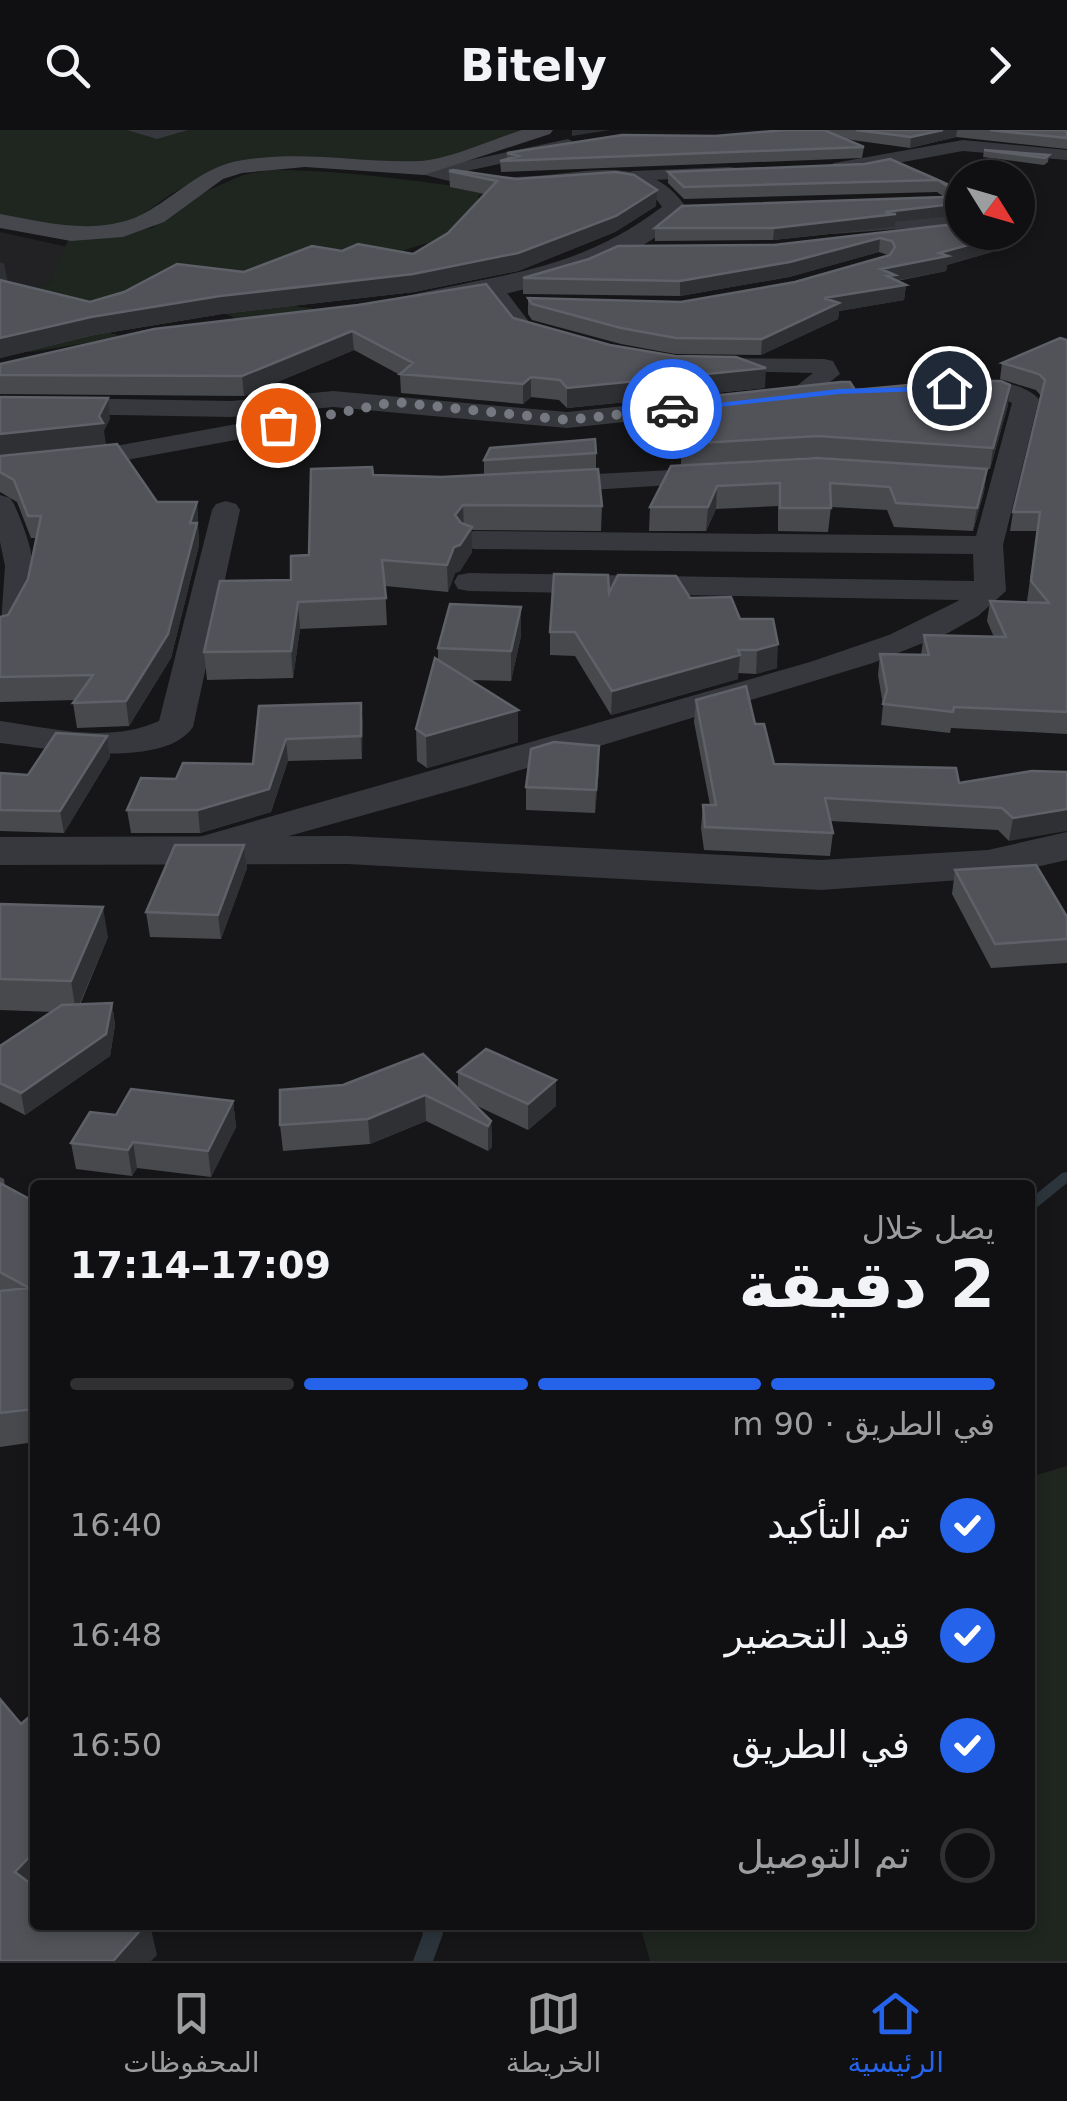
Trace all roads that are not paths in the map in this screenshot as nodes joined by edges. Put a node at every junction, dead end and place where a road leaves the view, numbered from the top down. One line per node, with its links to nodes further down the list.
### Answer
1 (135, 130): 2 (street)
2 (180, 130)
3 (476, 130): 7 (street)
4 (543, 130): 7 (main road)
5 (1066, 130): 8 (street)
6 (593, 140): 11 (street)
7 (498, 146): 11 (main road)
8 (956, 146): 9 (street); 12 (street)
9 (1067, 155)
10 (582, 161): 11 (street)
11 (442, 169): 14 (street); 20 (main road)
12 (806, 169)
13 (748, 171): 14 (street)
14 (632, 176): 18 (street)
15 (742, 192): 18 (street)
16 (935, 201): 17 (street)
17 (895, 202)
18 (680, 210): 25 (street)
19 (945, 219): 21 (street)
20 (0, 221)
21 (812, 228)
22 (945, 231): 23 (street)
23 (828, 244)
24 (589, 285): 25 (street)
25 (503, 292): 26 (street); 27 (street); 28 (street)
26 (539, 304)
27 (385, 307)
28 (584, 346)
29 (674, 365): 32 (street)
30 (912, 390): 43 (street)
31 (857, 391): 32 (street)
32 (797, 396): 33 (street)
33 (766, 399)
34 (394, 402): 35 (street); 36 (street); 37 (street)
35 (0, 405)
36 (712, 405)
37 (0, 467)
38 (748, 473): 39 (street)
39 (521, 486)
40 (0, 504): 46 (street)
41 (226, 510): 47 (street)
42 (474, 540): 43 (street)
43 (988, 545): 45 (street)
44 (469, 582): 45 (street)
45 (990, 591): 50 (street)
46 (0, 628)
47 (0, 732)
48 (1067, 846): 50 (street)
49 (0, 851): 50 (street)
50 (192, 852)

